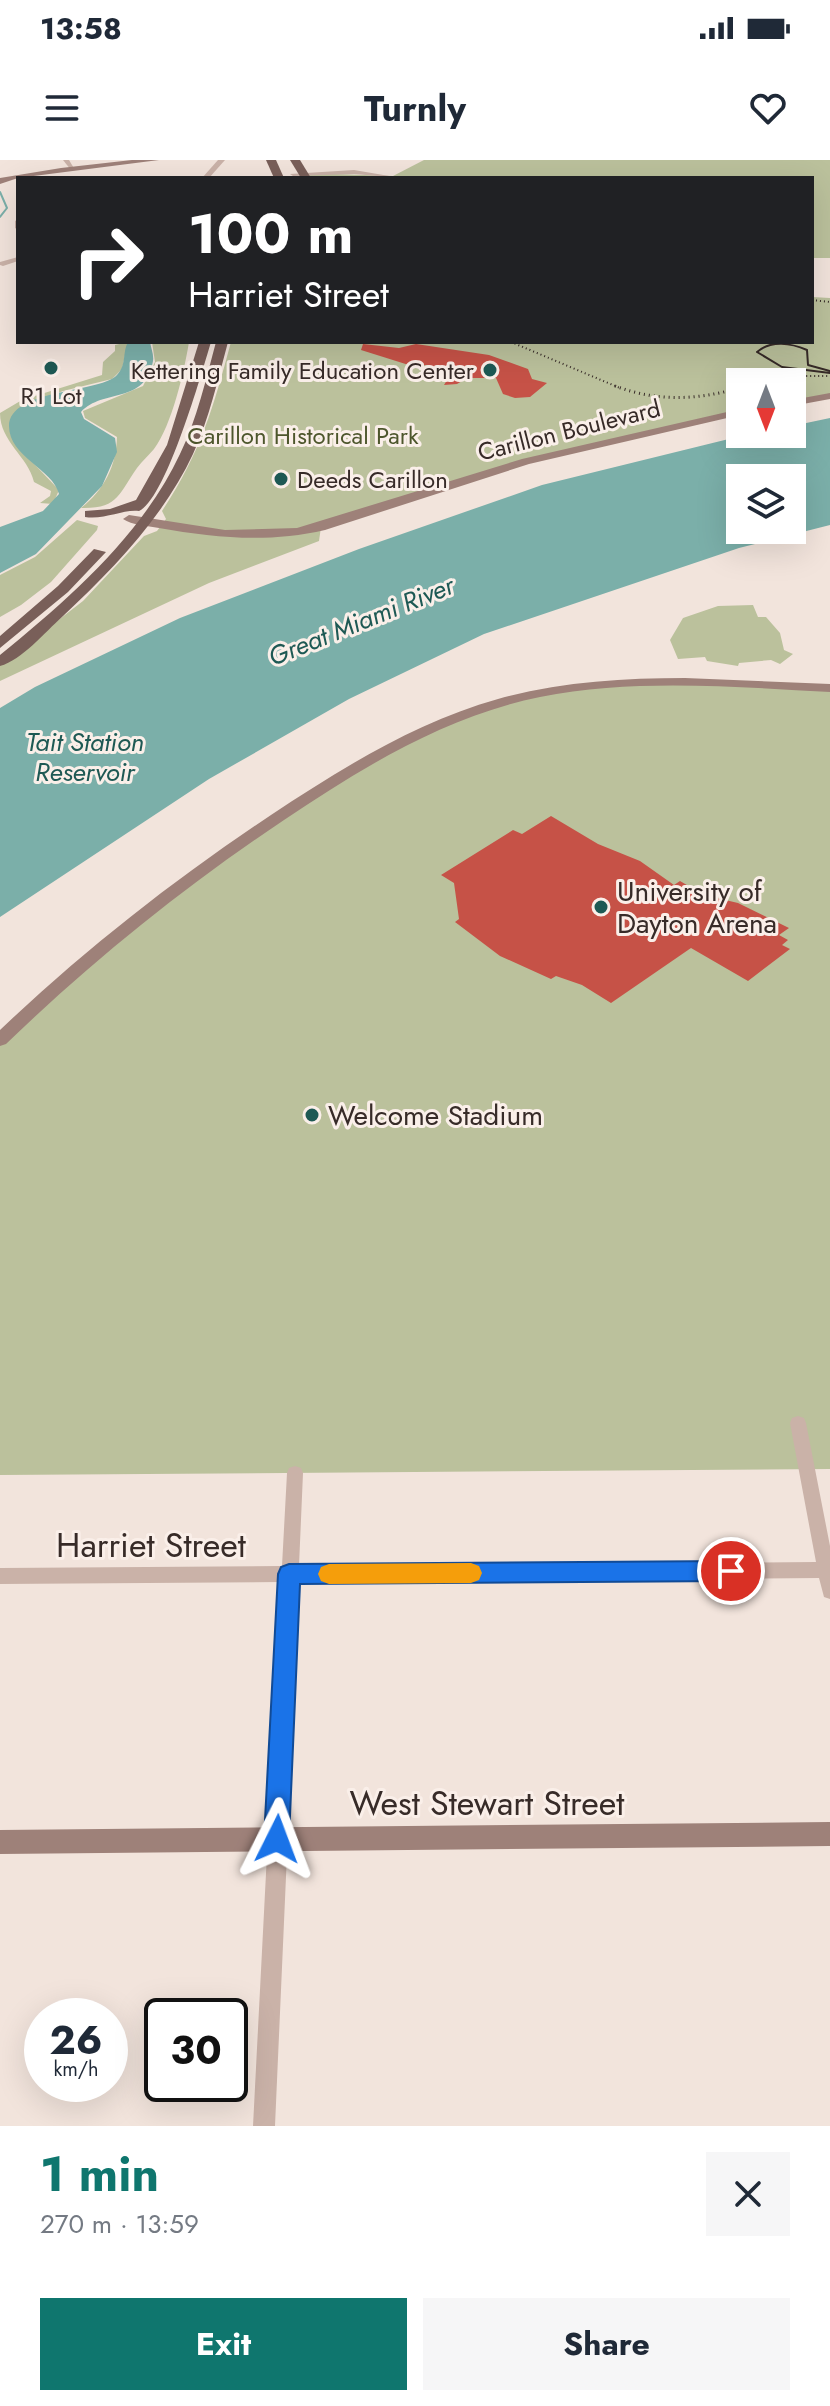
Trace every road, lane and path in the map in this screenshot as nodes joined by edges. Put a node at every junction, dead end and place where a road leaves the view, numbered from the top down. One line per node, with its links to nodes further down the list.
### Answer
1 (66, 160): 6 (street)
2 (155, 160): 6 (main road)
3 (222, 160): 8 (street)
4 (284, 160): 9 (main road)
5 (295, 160): 9 (main road)
6 (73, 169): 7 (main road)
7 (41, 176)
8 (207, 176)
9 (300, 176): 10 (street)
10 (381, 176)
11 (16, 260): 12 (street)
12 (3, 264)
13 (204, 344): 18 (main road)
14 (221, 344): 20 (main road)
15 (830, 396): 16 (main road)
16 (806, 400)
17 (726, 415): 20 (main road, Carillon Boulevard)
18 (143, 502): 19 (main road); 20 (main road)
19 (90, 514)
20 (136, 521): 21 (main road); 22 (main road)
21 (0, 644)
22 (0, 662)
23 (830, 688): 24 (main road)
24 (0, 1040)
25 (798, 1423): 27 (street)
26 (295, 1473): 28 (street)
27 (828, 1570): 28 (street, Harriet Street); 30 (street)
28 (289, 1574): 29 (street, Harriet Street); 32 (street)
29 (0, 1576)
30 (830, 1591)
31 (830, 1834): 32 (main road, West Stewart Street)
32 (277, 1839): 33 (main road, West Stewart Street); 34 (street)
33 (0, 1842)
34 (264, 2126)

